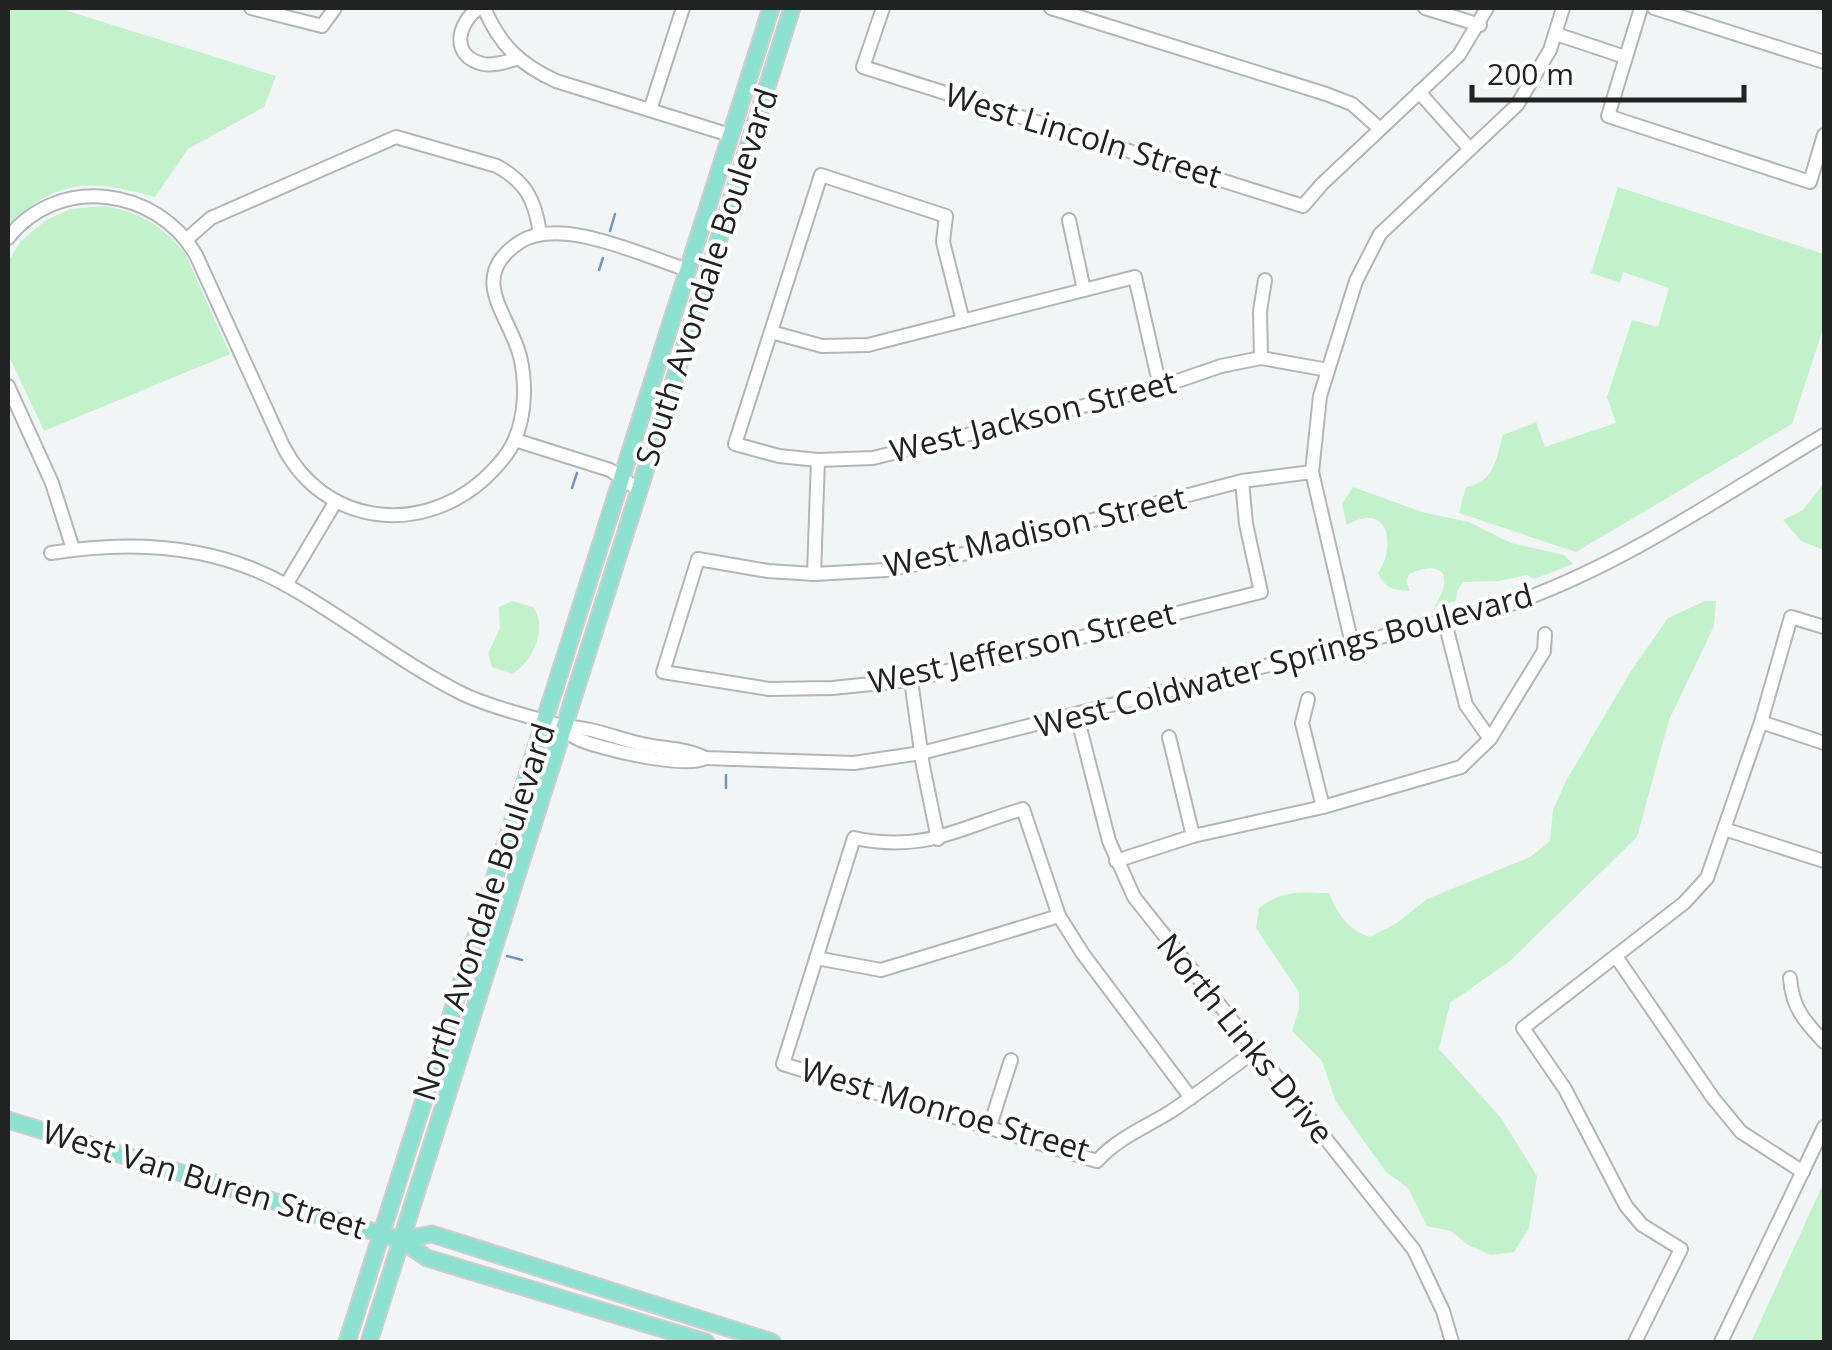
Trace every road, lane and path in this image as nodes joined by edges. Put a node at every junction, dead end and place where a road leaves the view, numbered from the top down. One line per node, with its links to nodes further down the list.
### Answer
1 (251, 8): 2 (street)
2 (334, 8)
3 (482, 8): 17 (street); 17 (street)
4 (683, 8): 20 (street)
5 (771, 8): 22 (main road, South Avondale Boulevard)
6 (792, 8): 30 (main road, South Avondale Boulevard)
7 (882, 8): 21 (street, West Lincoln Street)
8 (1051, 8): 21 (street)
9 (1425, 8): 14 (street)
10 (1487, 8): 14 (street)
11 (1563, 8): 15 (street)
12 (1641, 8): 16 (street)
13 (1654, 8): 18 (street)
14 (1480, 24): 19 (street)
15 (1556, 34): 16 (street); 24 (street)
16 (1626, 57): 23 (street)
17 (516, 59): 20 (street)
18 (1824, 62)
19 (1419, 92): 21 (street); 24 (street)
20 (650, 110): 22 (street)
21 (1380, 129)
22 (730, 135): 29 (main road, South Avondale Boulevard)
23 (1824, 135)
24 (1470, 148): 36 (street)
25 (1069, 220): 32 (street)
26 (540, 233): 28 (street); 29 (street); 40 (street)
27 (8, 238): 28 (street)
28 (187, 239): 46 (street)
29 (688, 270): 30 (main road); 44 (main road, South Avondale Boulevard)
30 (707, 276): 45 (main road, South Avondale Boulevard)
31 (1265, 280): 35 (street)
32 (1084, 290): 33 (street); 38 (street)
33 (962, 321): 34 (street); 34 (street)
34 (772, 332): 41 (street, West Jackson Street)
35 (1261, 358): 36 (street, West Jackson Street); 38 (street, West Jackson Street)
36 (1328, 370): 42 (street)
37 (8, 386): 48 (street)
38 (1160, 387): 41 (street, West Jackson Street)
39 (1824, 436): 52 (street, West Coldwater Springs Boulevard)
40 (515, 440): 44 (street); 46 (street)
41 (818, 460): 50 (street)
42 (1312, 472): 43 (street, West Madison Street); 55 (street)
43 (1242, 481): 50 (street, West Madison Street); 57 (street, West Jefferson Street)
44 (622, 482): 45 (street); 60 (main road, North Avondale Boulevard)
45 (639, 490): 47 (main road, South Avondale Boulevard)
46 (336, 501): 51 (street)
47 (621, 547): 62 (main road, North Avondale Boulevard)
48 (73, 550): 49 (street); 51 (street)
49 (51, 553)
50 (814, 574): 56 (street, West Madison Street)
51 (286, 584): 60 (street, West Coldwater Springs Boulevard)
52 (1445, 622): 55 (street, West Coldwater Springs Boulevard); 64 (street)
53 (1824, 627): 61 (street)
54 (1545, 634): 64 (street)
55 (1352, 644): 59 (street, West Coldwater Springs Boulevard)
56 (663, 672): 57 (street, West Jefferson Street)
57 (911, 680): 66 (street)
58 (1308, 700): 67 (street)
59 (1077, 716): 66 (street, West Coldwater Springs Boulevard); 72 (street, North Links Drive)
60 (544, 721): 62 (street, West Coldwater Springs Boulevard); 73 (main road, North Avondale Boulevard)
61 (1760, 722): 65 (street); 68 (street)
62 (564, 727): 66 (street, West Coldwater Springs Boulevard); 77 (main road, North Avondale Boulevard)
63 (1169, 737): 69 (street)
64 (1490, 739): 67 (street)
65 (1824, 743)
66 (921, 754): 70 (street)
67 (1324, 807): 69 (street)
68 (1724, 829): 71 (street); 76 (street)
69 (1193, 836): 72 (street)
70 (938, 839): 74 (street); 75 (street)
71 (1824, 861)
72 (1116, 862): 81 (street, North Links Drive)
73 (494, 881): 77 (main road); 79 (main road, North Avondale Boulevard)
74 (1059, 916): 75 (street); 84 (street)
75 (816, 958): 87 (street, West Monroe Street)
76 (1617, 958): 88 (street); 98 (street)
77 (484, 976): 83 (main road, North Avondale Boulevard)
78 (1790, 978): 80 (street)
79 (461, 984): 83 (main road); 89 (main road, North Avondale Boulevard)
80 (1824, 1042)
81 (1256, 1051): 84 (street, West Monroe Street); 97 (street, North Links Drive)
82 (1011, 1060): 87 (street)
83 (456, 1068): 90 (main road, North Avondale Boulevard)
84 (1190, 1098): 87 (street, West Monroe Street)
85 (8, 1120): 89 (main road, West Van Buren Street)
86 (1824, 1127): 88 (street)
87 (989, 1129)
88 (1804, 1172): 99 (street)
89 (382, 1234): 90 (main road, West Van Buren Street); 93 (main road, North Avondale Boulevard)
90 (401, 1240): 91 (main road, West Van Buren Street); 92 (main road, West Van Buren Street); 94 (main road, North Avondale Boulevard)
91 (637, 1322): 92 (main road); 95 (main road, West Van Buren Street)
92 (729, 1328): 96 (main road, West Van Buren Street)
93 (346, 1342)
94 (368, 1342)
95 (706, 1342)
96 (772, 1342)
97 (1452, 1342)
98 (1634, 1342)
99 (1721, 1342)

